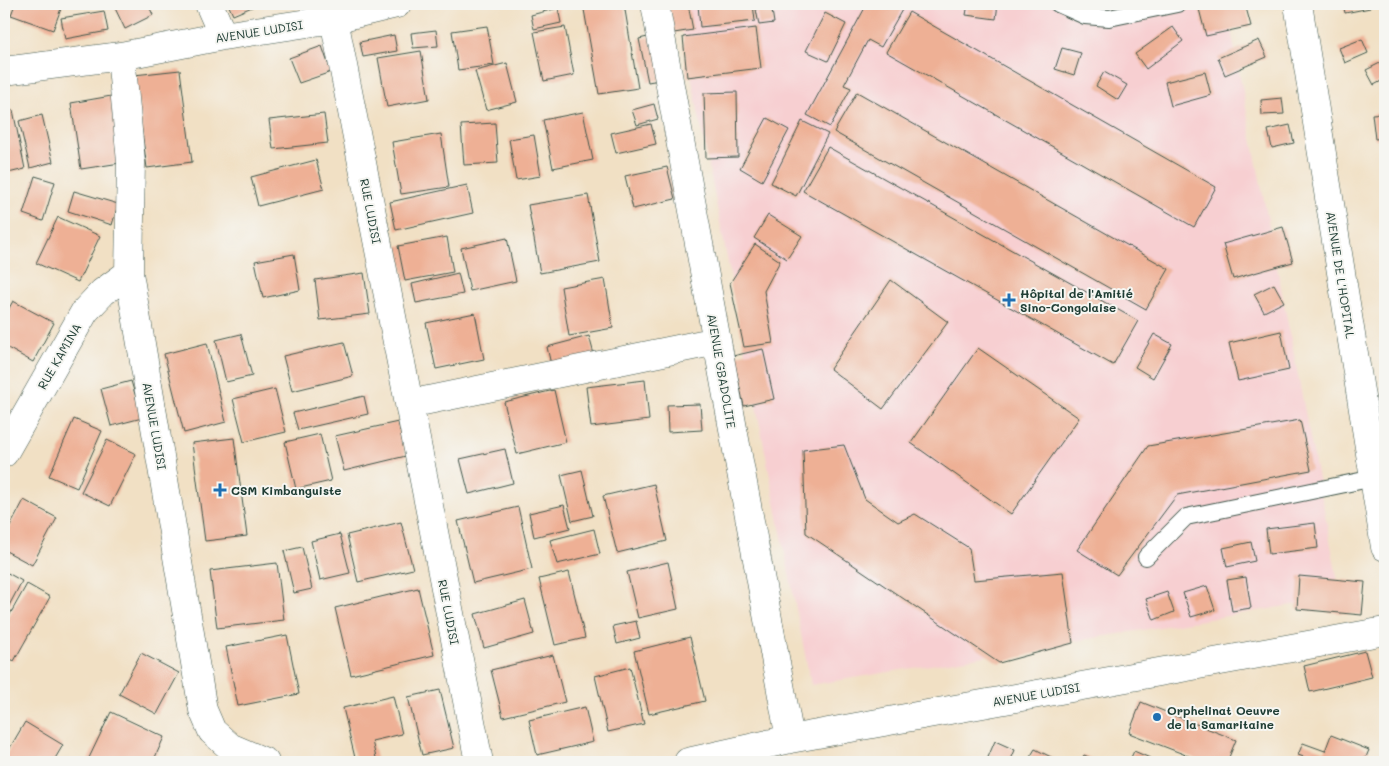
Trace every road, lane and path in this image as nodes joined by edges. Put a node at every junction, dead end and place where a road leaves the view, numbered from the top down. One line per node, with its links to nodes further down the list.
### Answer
1 (209, 4): 8 (street)
2 (397, 4): 7 (street, AVENUE LUDISI)
3 (655, 4): 12 (street, AVENUE GBADOLITE)
4 (1058, 4): 5 (lane)
5 (1177, 4)
6 (1298, 4): 15 (street, AVENUE DE L'HOPITAL)
7 (332, 11): 8 (street, AVENUE LUDISI); 13 (street, RUE LUDISI)
8 (222, 36): 9 (street, AVENUE LUDISI)
9 (121, 56): 10 (street, AVENUE LUDISI); 11 (street, AVENUE LUDISI)
10 (4, 71)
11 (129, 273): 14 (street, RUE KAMINA); 20 (street, AVENUE LUDISI)
12 (717, 341): 13 (street); 19 (street, AVENUE GBADOLITE)
13 (409, 404): 21 (street, RUE LUDISI)
14 (4, 453)
15 (1374, 478): 16 (street, AVENUE DE L'HOPITAL); 17 (lane)
16 (1385, 547)
17 (1146, 556)
18 (1385, 631): 19 (street, AVENUE LUDISI)
19 (790, 739): 22 (street, AVENUE LUDISI)
20 (264, 762)
21 (479, 762)
22 (688, 762)

